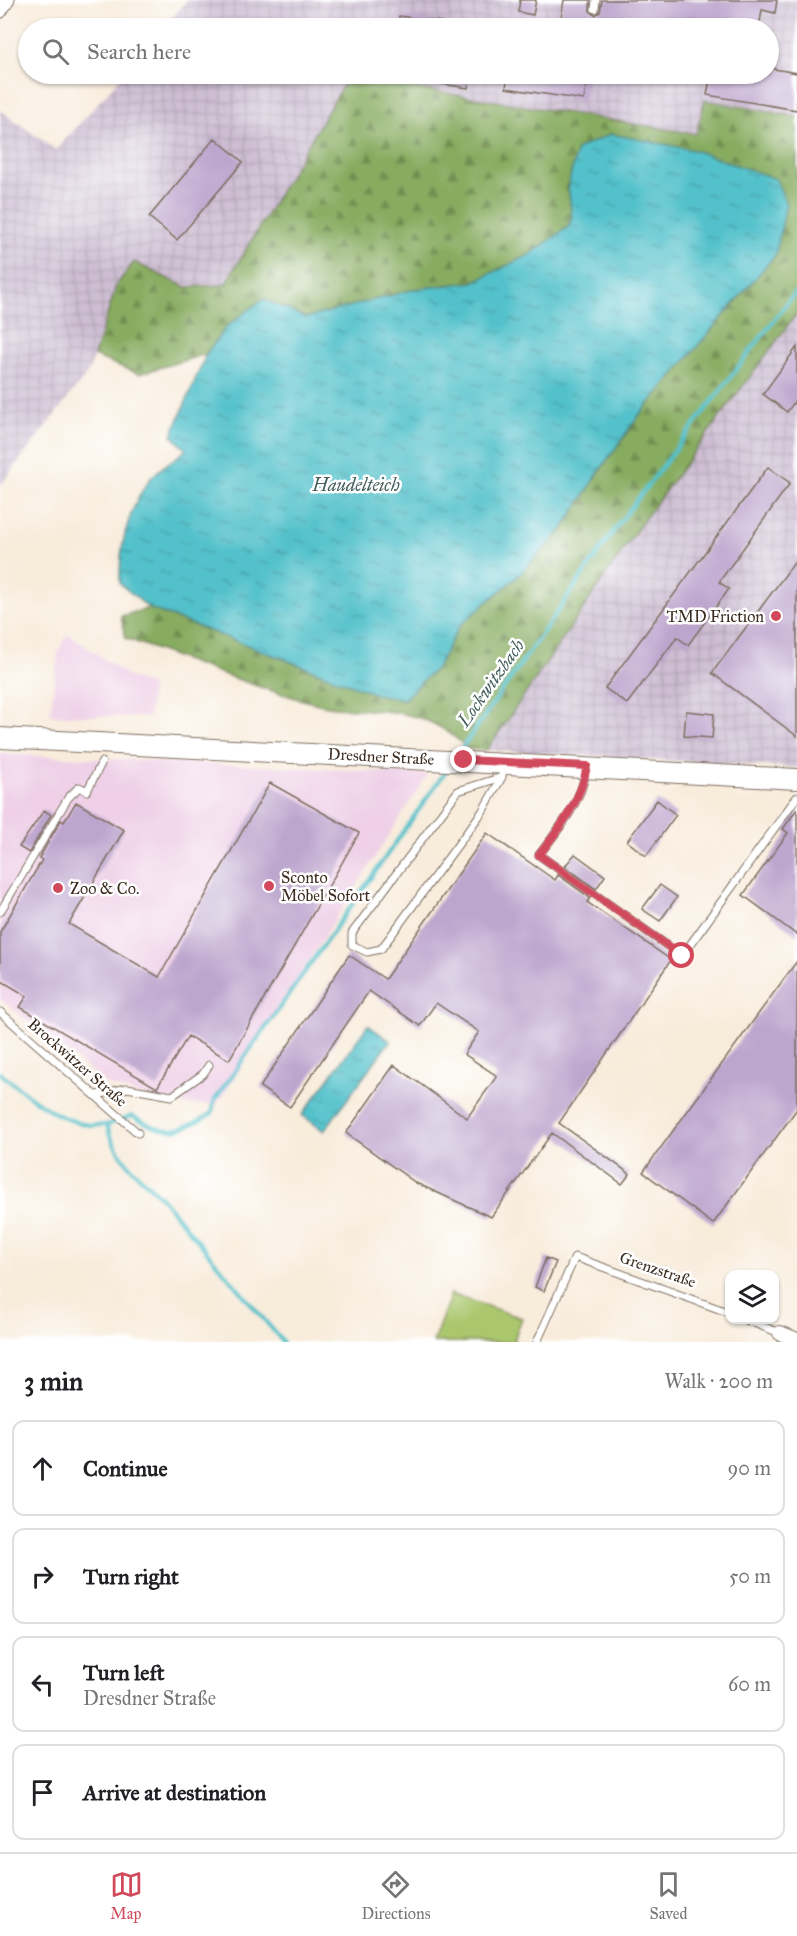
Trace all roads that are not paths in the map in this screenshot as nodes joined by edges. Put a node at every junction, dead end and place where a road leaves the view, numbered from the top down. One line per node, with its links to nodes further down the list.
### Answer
1 (7, 0): 4 (street)
2 (596, 0): 3 (lane)
3 (595, 9)
4 (0, 11)
5 (0, 738): 8 (main road, Dresdner Straße)
6 (102, 762): 11 (lane)
7 (587, 766): 8 (main road, Dresdner Straße); 9 (main road, Dresdner Straße); 10 (lane)
8 (503, 769): 8 (lane)
9 (797, 779)
10 (797, 797)
11 (0, 912)
12 (0, 1012): 14 (lane, Brockwitzer Straße)
13 (209, 1065): 14 (lane)
14 (97, 1095): 15 (lane, Brockwitzer Straße)
15 (138, 1133)
16 (725, 1312): 20 (lane, Grenzstraße)
17 (756, 1324): 18 (lane)
18 (780, 1333): 19 (street)
19 (797, 1340)
20 (537, 1342)

